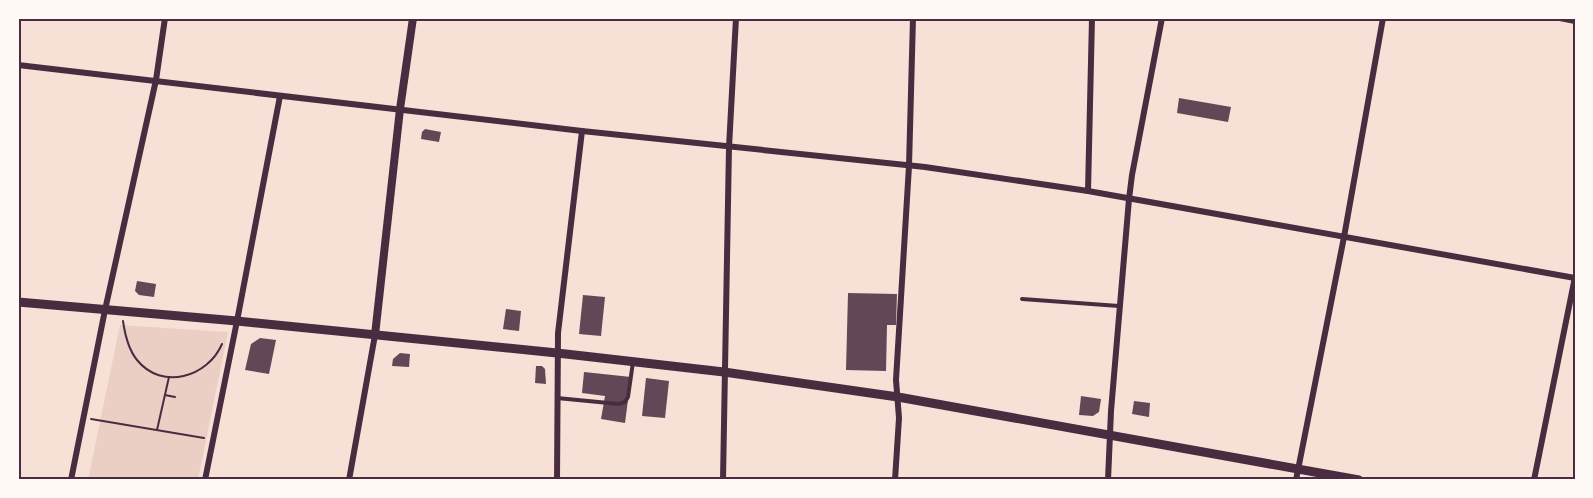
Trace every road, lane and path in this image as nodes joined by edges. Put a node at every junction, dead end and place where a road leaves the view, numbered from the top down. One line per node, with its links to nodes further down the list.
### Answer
1 (165, 18): 11 (street)
2 (413, 18): 13 (street)
3 (736, 18): 15 (street)
4 (913, 18): 16 (street)
5 (1092, 18): 17 (street)
6 (1161, 18): 18 (street)
7 (1383, 18): 19 (street)
8 (1560, 18): 9 (street)
9 (1575, 21)
10 (18, 64): 11 (street)
11 (156, 80): 12 (street); 24 (street)
12 (280, 96): 13 (street); 26 (street)
13 (400, 109): 14 (street); 27 (street)
14 (582, 131): 15 (street); 28 (street)
15 (729, 147): 16 (street); 30 (street)
16 (909, 166): 17 (street); 34 (street)
17 (1088, 192): 18 (street)
18 (1129, 199): 19 (street); 23 (street)
19 (1344, 237): 20 (street); 40 (street)
20 (1575, 278): 50 (street)
21 (1022, 299): 23 (lane)
22 (18, 302): 24 (main road)
23 (1120, 306): 38 (street)
24 (105, 310): 25 (main road); 36 (street)
25 (122, 312): 26 (main road); 31 (path)
26 (234, 321): 27 (main road); 31 (path); 39 (street)
27 (375, 335): 28 (main road); 43 (street)
28 (557, 353): 29 (main road); 35 (street)
29 (633, 362): 30 (main road); 35 (lane)
30 (724, 372): 34 (main road); 45 (street)
31 (169, 377): 32 (path)
32 (165, 394): 33 (path); 37 (path)
33 (176, 397)
34 (898, 397): 38 (main road); 46 (street)
35 (557, 398): 44 (street)
36 (84, 418): 37 (path); 41 (street)
37 (157, 430): 39 (path)
38 (1110, 436): 40 (main road); 47 (street)
39 (213, 439): 42 (street)
40 (1298, 468): 48 (street); 49 (main road)
41 (71, 480)
42 (205, 480)
43 (349, 480)
44 (557, 480)
45 (723, 480)
46 (895, 480)
47 (1108, 480)
48 (1296, 480)
49 (1359, 480)
50 (1534, 480)

